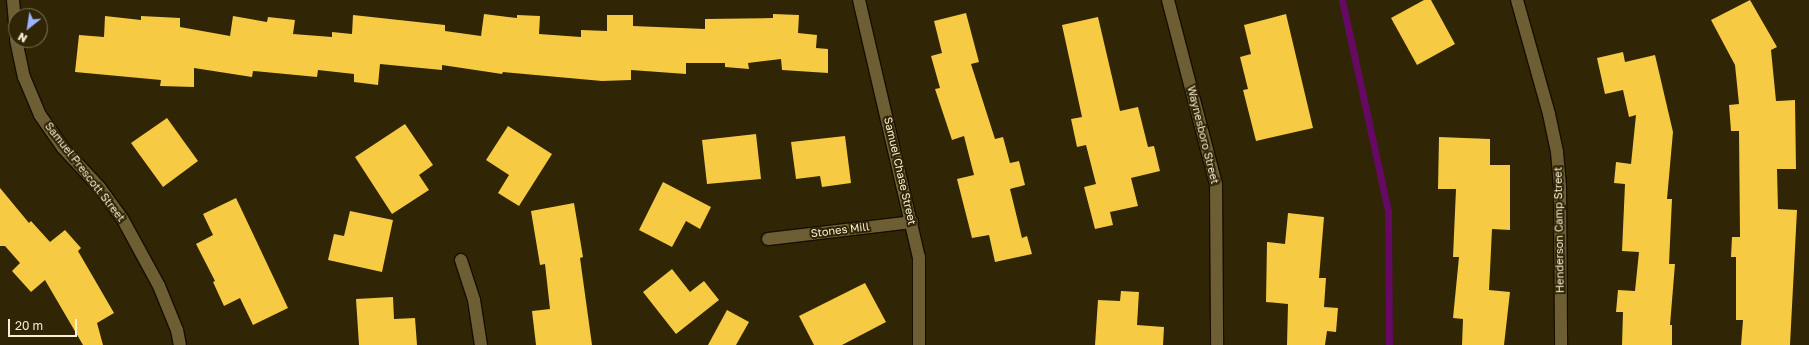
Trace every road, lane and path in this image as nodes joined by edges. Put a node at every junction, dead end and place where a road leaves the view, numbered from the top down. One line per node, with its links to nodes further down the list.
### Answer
1 (859, 0): 5 (street, Samuel Chase Street)
2 (1168, 0): 11 (street, Waynesboro Street)
3 (1517, 0): 12 (street, Henderson Camp Street)
4 (18, 48): 8 (street, Samuel Prescott Street)
5 (912, 222): 6 (street, Stones Mill); 10 (street, Samuel Chase Street)
6 (768, 239)
7 (461, 260): 9 (street)
8 (180, 345)
9 (481, 345)
10 (919, 345)
11 (1217, 345)
12 (1561, 345)

